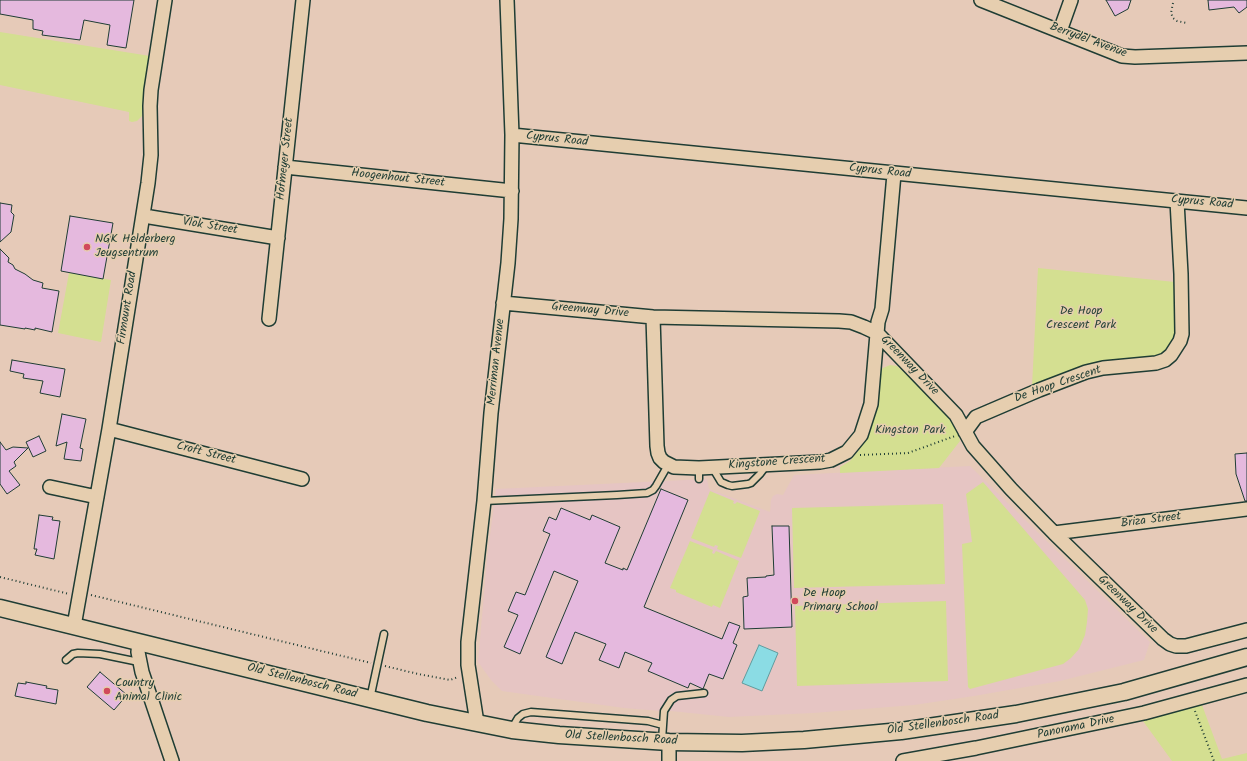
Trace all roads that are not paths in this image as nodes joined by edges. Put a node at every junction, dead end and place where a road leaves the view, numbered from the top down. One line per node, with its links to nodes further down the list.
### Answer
1 (165, 0): 14 (street, Firmount Road)
2 (303, 0): 9 (street, Hofmeyer Street)
3 (507, 0): 8 (street, Merriman Avenue)
4 (981, 0): 6 (street, Berrydel Avenue)
5 (1071, 0): 6 (street)
6 (1060, 31): 7 (street, Berrydel Avenue)
7 (1247, 53)
8 (512, 135): 10 (street, Cyprus Road); 11 (street, Merriman Avenue)
9 (285, 166): 11 (street, Hoogenhout Street); 15 (street, Hofmeyer Street)
10 (894, 174): 12 (street, Cyprus Road); 19 (street, Kingstone Crescent)
11 (512, 191): 16 (street, Merriman Avenue)
12 (1177, 201): 13 (street, Cyprus Road); 21 (street, De Hoop Crescent)
13 (1247, 208)
14 (143, 215): 15 (street, Vlok Street); 20 (street, Firmount Road)
15 (278, 238): 18 (street, Hofmeyer Street)
16 (503, 303): 17 (street, Greenway Drive); 28 (street, Merriman Avenue)
17 (653, 317): 19 (street, Greenway Drive); 22 (street)
18 (269, 319)
19 (877, 333): 21 (street, Greenway Drive); 23 (street, Kingstone Crescent)
20 (109, 429): 25 (street, Croft Street); 27 (street, Firmount Road)
21 (965, 432): 30 (street, Greenway Drive)
22 (668, 465): 24 (street, Kingstone Crescent); 28 (lane)
23 (766, 465): 24 (street, Kingstone Crescent); 24 (lane)
24 (703, 472)
25 (302, 479)
26 (50, 487): 27 (street)
27 (97, 497): 32 (street, Firmount Road)
28 (484, 500): 42 (street, Merriman Avenue)
29 (1247, 509): 30 (street, Briza Street)
30 (1054, 533): 33 (street, Greenway Drive)
31 (0, 608): 32 (street, Old Stellenbosch Road)
32 (74, 626): 35 (street, Old Stellenbosch Road)
33 (1247, 630)
34 (384, 634): 41 (lane)
35 (139, 642): 38 (street); 41 (street, Old Stellenbosch Road)
36 (1247, 657): 45 (street, Old Stellenbosch Road)
37 (66, 660): 38 (lane)
38 (140, 662): 46 (street)
39 (1247, 685): 48 (street, Panorama Drive)
40 (704, 693): 43 (lane)
41 (370, 699): 42 (street, Old Stellenbosch Road)
42 (477, 723): 44 (street, Old Stellenbosch Road)
43 (663, 725): 44 (lane); 45 (lane)
44 (512, 730): 45 (street, Old Stellenbosch Road)
45 (665, 742): 47 (street)
46 (172, 761)
47 (669, 761)
48 (903, 761)

